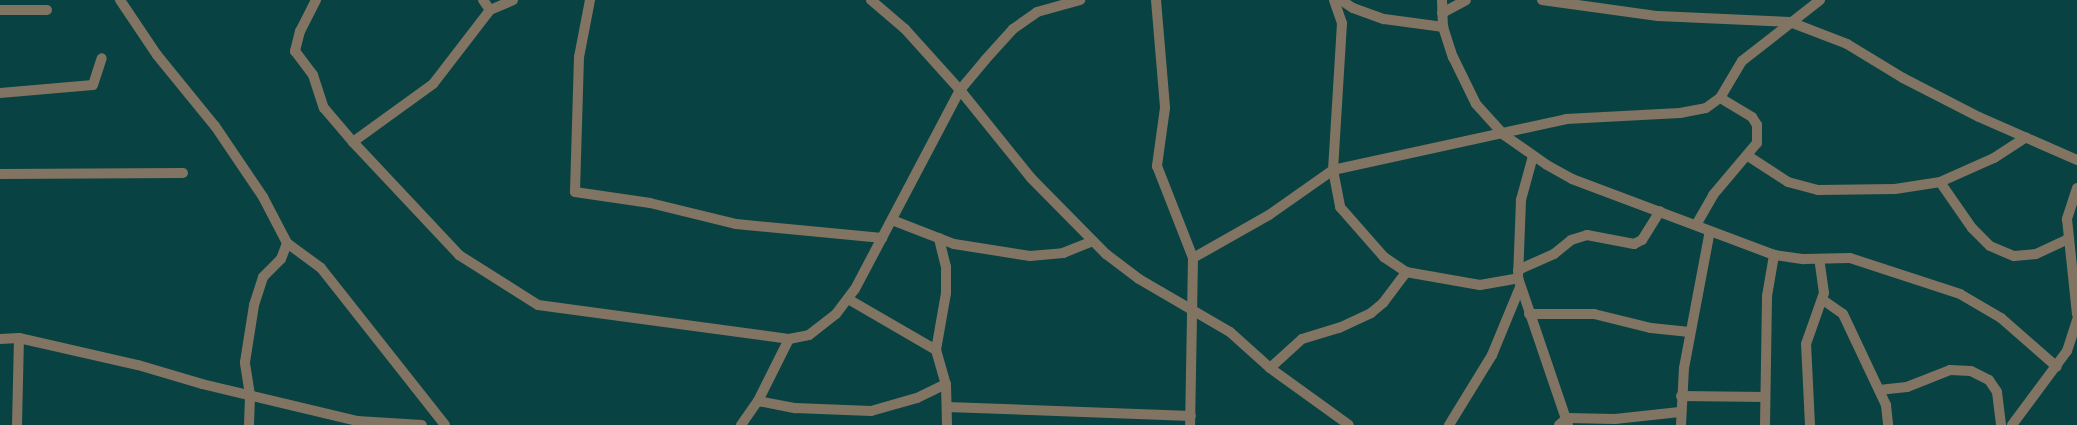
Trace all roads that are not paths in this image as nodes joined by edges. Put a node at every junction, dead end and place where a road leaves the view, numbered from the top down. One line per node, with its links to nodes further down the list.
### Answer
1 (120, 0): 45 (street)
2 (316, 0): 28 (street)
3 (483, 0): 18 (street)
4 (513, 0): 18 (street)
5 (590, 0): 41 (street)
6 (871, 0): 23 (street)
7 (1080, 0): 23 (street)
8 (1156, 0): 47 (street)
9 (1334, 0): 32 (street)
10 (1341, 0): 21 (street)
11 (1442, 0): 19 (street)
12 (1466, 0): 19 (street)
13 (1542, 0): 15 (street)
14 (1820, 0): 20 (street)
15 (1577, 3): 20 (street)
16 (0, 10): 17 (street)
17 (46, 10)
18 (490, 10): 28 (street)
19 (1442, 13): 21 (street)
20 (1790, 22): 25 (street); 27 (street)
21 (1443, 27): 26 (street)
22 (102, 58): 24 (street)
23 (960, 90): 38 (street); 44 (street)
24 (0, 93)
25 (1720, 98): 26 (street); 30 (street)
26 (1504, 135): 29 (street); 32 (street)
27 (2026, 137): 31 (street); 35 (street)
28 (353, 142): 59 (street)
29 (1533, 156): 37 (street); 50 (street)
30 (1748, 156): 35 (street); 39 (street)
31 (2077, 160)
32 (1333, 170): 47 (street); 49 (street)
33 (0, 174): 34 (street)
34 (183, 174)
35 (1940, 182): 43 (street)
36 (2077, 188): 43 (street)
37 (1660, 212): 39 (street); 50 (street)
38 (892, 220): 41 (street); 42 (street)
39 (1696, 225): 40 (street)
40 (1710, 231): 46 (street); 57 (street)
41 (882, 238): 51 (street)
42 (939, 238): 44 (street); 61 (street)
43 (2068, 239): 55 (street)
44 (1093, 241): 53 (street)
45 (287, 243): 66 (street); 77 (street)
46 (1774, 255): 48 (street); 68 (street)
47 (1193, 258): 53 (street)
48 (1819, 259): 52 (street); 62 (street)
49 (1406, 272): 50 (street); 63 (street)
50 (1519, 278): 54 (street); 81 (street)
51 (848, 299): 59 (street); 61 (street)
52 (1823, 300): 65 (street); 84 (street)
53 (1193, 311): 63 (street); 72 (street)
54 (1529, 314): 57 (street); 73 (street)
55 (2077, 314)
56 (2077, 320): 62 (street)
57 (1690, 332): 67 (street)
58 (19, 338): 60 (street); 66 (street); 74 (street)
59 (789, 339): 69 (street)
60 (0, 340)
61 (936, 350): 64 (street)
62 (2057, 367): 87 (street)
63 (1270, 368): 80 (street)
64 (946, 384): 69 (street); 70 (street)
65 (1879, 390): 85 (street); 86 (street)
66 (250, 394): 75 (street); 76 (street)
67 (1682, 396): 68 (street); 71 (street)
68 (1765, 397): 83 (street)
69 (758, 401): 78 (street)
70 (946, 407): 72 (street); 79 (street)
71 (1680, 412): 73 (street); 82 (street)
72 (1190, 421)
73 (1565, 423)
74 (17, 425)
75 (249, 425)
76 (422, 425)
77 (445, 425)
78 (741, 425)
79 (947, 425)
80 (1349, 425)
81 (1449, 425)
82 (1681, 425)
83 (1765, 425)
84 (1810, 425)
85 (1888, 425)
86 (2001, 425)
87 (2012, 425)

